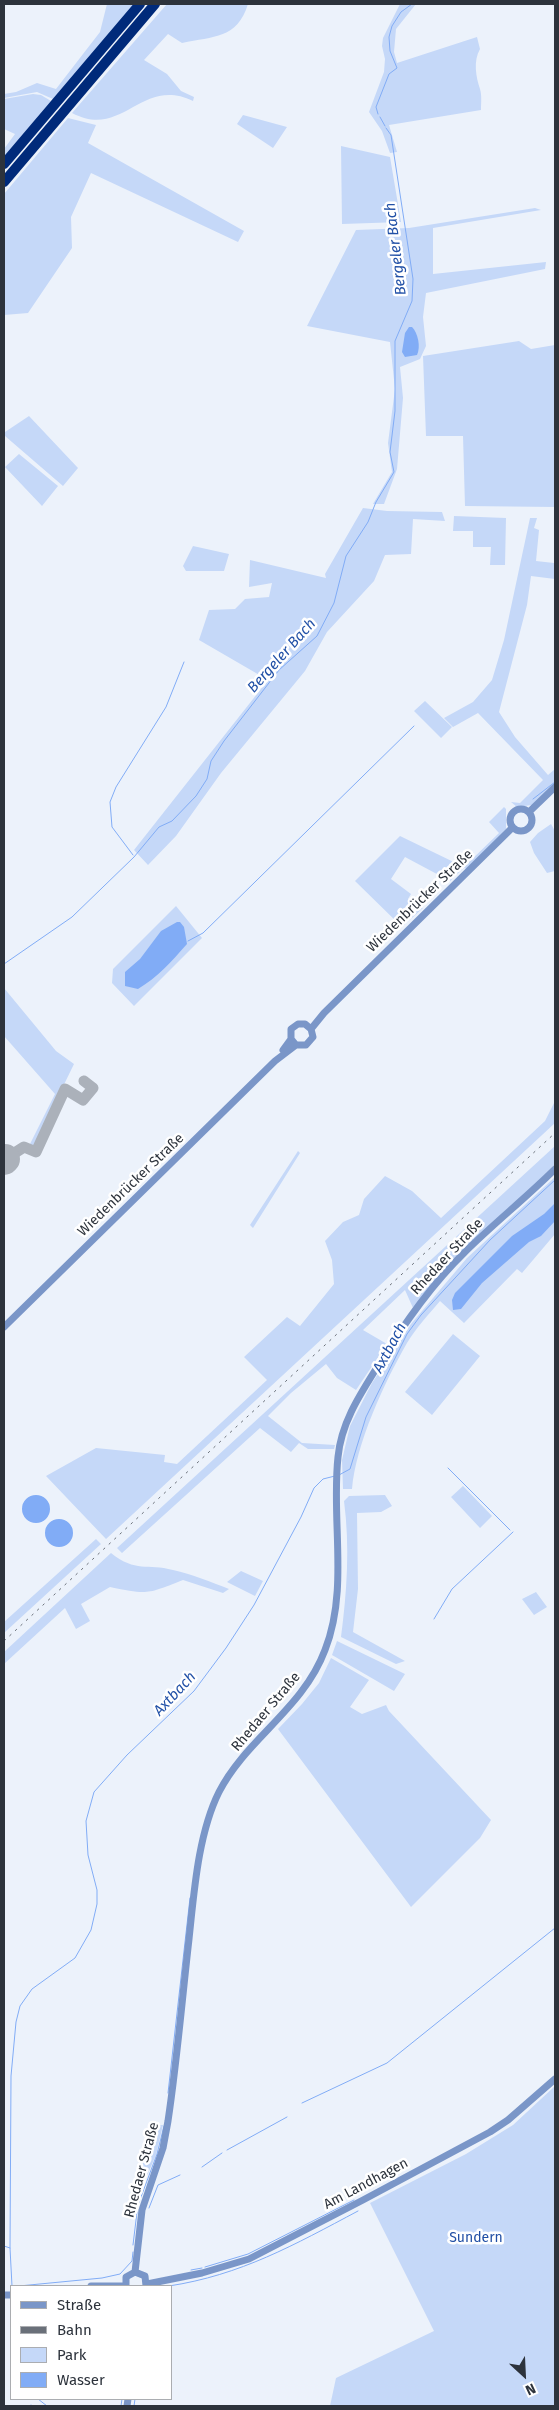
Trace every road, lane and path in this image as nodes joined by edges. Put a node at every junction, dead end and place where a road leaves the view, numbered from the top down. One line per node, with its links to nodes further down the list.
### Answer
1 (140, 4): 3 (highway)
2 (155, 4): 4 (highway)
3 (4, 164)
4 (4, 182)
5 (555, 787): 6 (street)
6 (529, 812): 7 (street); 7 (street)
7 (512, 828): 8 (street, Wiedenbrücker Straße)
8 (309, 1027): 9 (street); 10 (street)
9 (291, 1038): 10 (street); 11 (street)
10 (296, 1045): 11 (street)
11 (276, 1060): 13 (street, Wiedenbrücker Straße)
12 (555, 1169): 15 (street, Rhedaer Straße)
13 (4, 1327)
14 (555, 2079): 16 (street, Am Landhagen)
15 (138, 2272): 16 (street); 17 (street)
16 (146, 2283)
17 (125, 2284): 18 (street)
18 (106, 2285)

